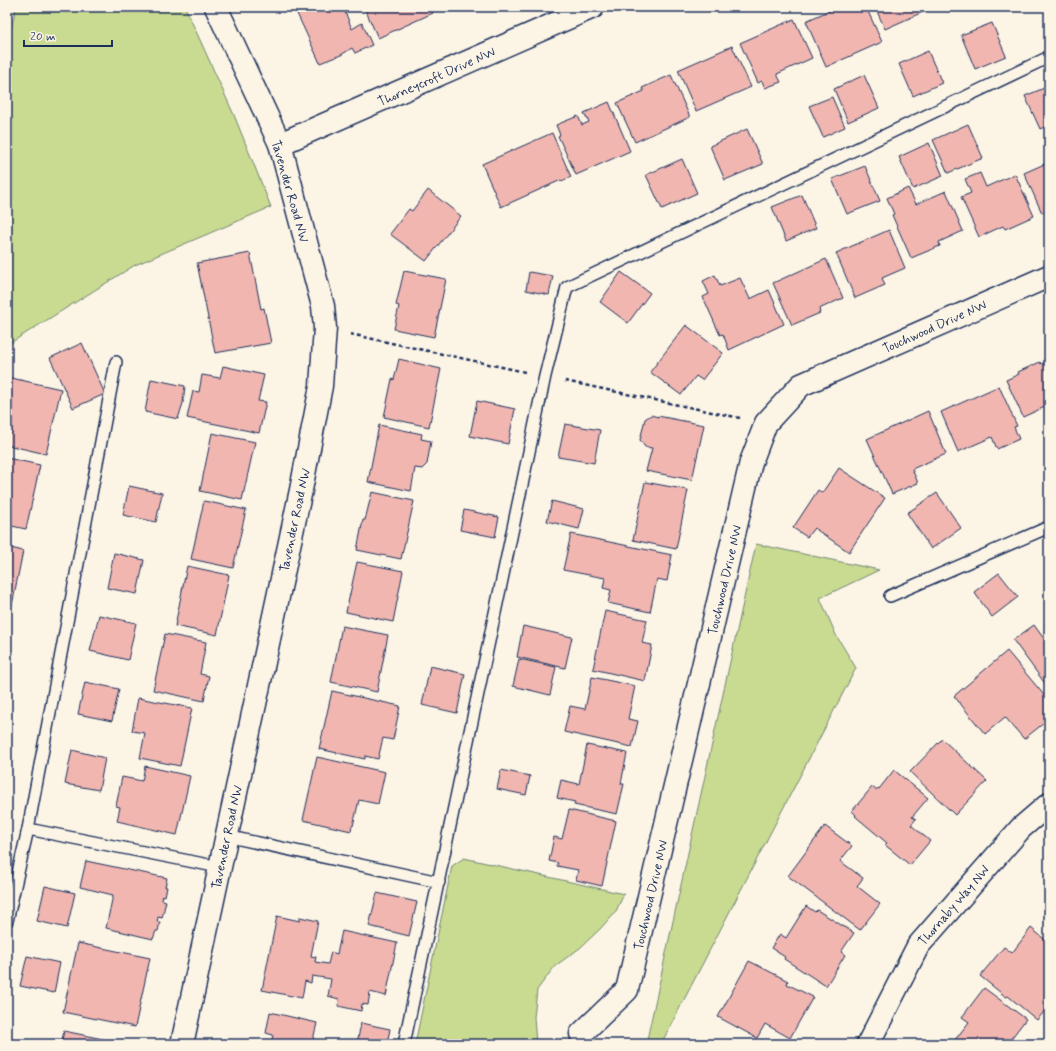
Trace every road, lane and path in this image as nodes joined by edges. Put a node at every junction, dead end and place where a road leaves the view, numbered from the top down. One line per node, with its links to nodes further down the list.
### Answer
1 (216, 7): 4 (street, Tavender Road NW)
2 (593, 7): 4 (street, Thorneycroft Drive NW)
3 (1049, 57): 8 (lane)
4 (280, 144): 6 (street, Tavender Road NW)
5 (1049, 276): 9 (street, Touchwood Drive NW)
6 (325, 328): 8 (path); 14 (street, Tavender Road NW)
7 (116, 362): 13 (lane)
8 (545, 376): 9 (path); 16 (lane)
9 (766, 423): 18 (street, Touchwood Drive NW)
10 (1049, 527): 11 (lane)
11 (890, 596)
12 (1049, 804): 19 (street, Thornaby Way NW)
13 (28, 828): 15 (lane); 17 (lane)
14 (226, 836): 15 (street, Tavender Road NW); 16 (lane)
15 (219, 867): 20 (street, Tavender Road NW)
16 (439, 882): 21 (lane)
17 (7, 921)
18 (581, 1034)
19 (870, 1043)
20 (182, 1044)
21 (404, 1044)

